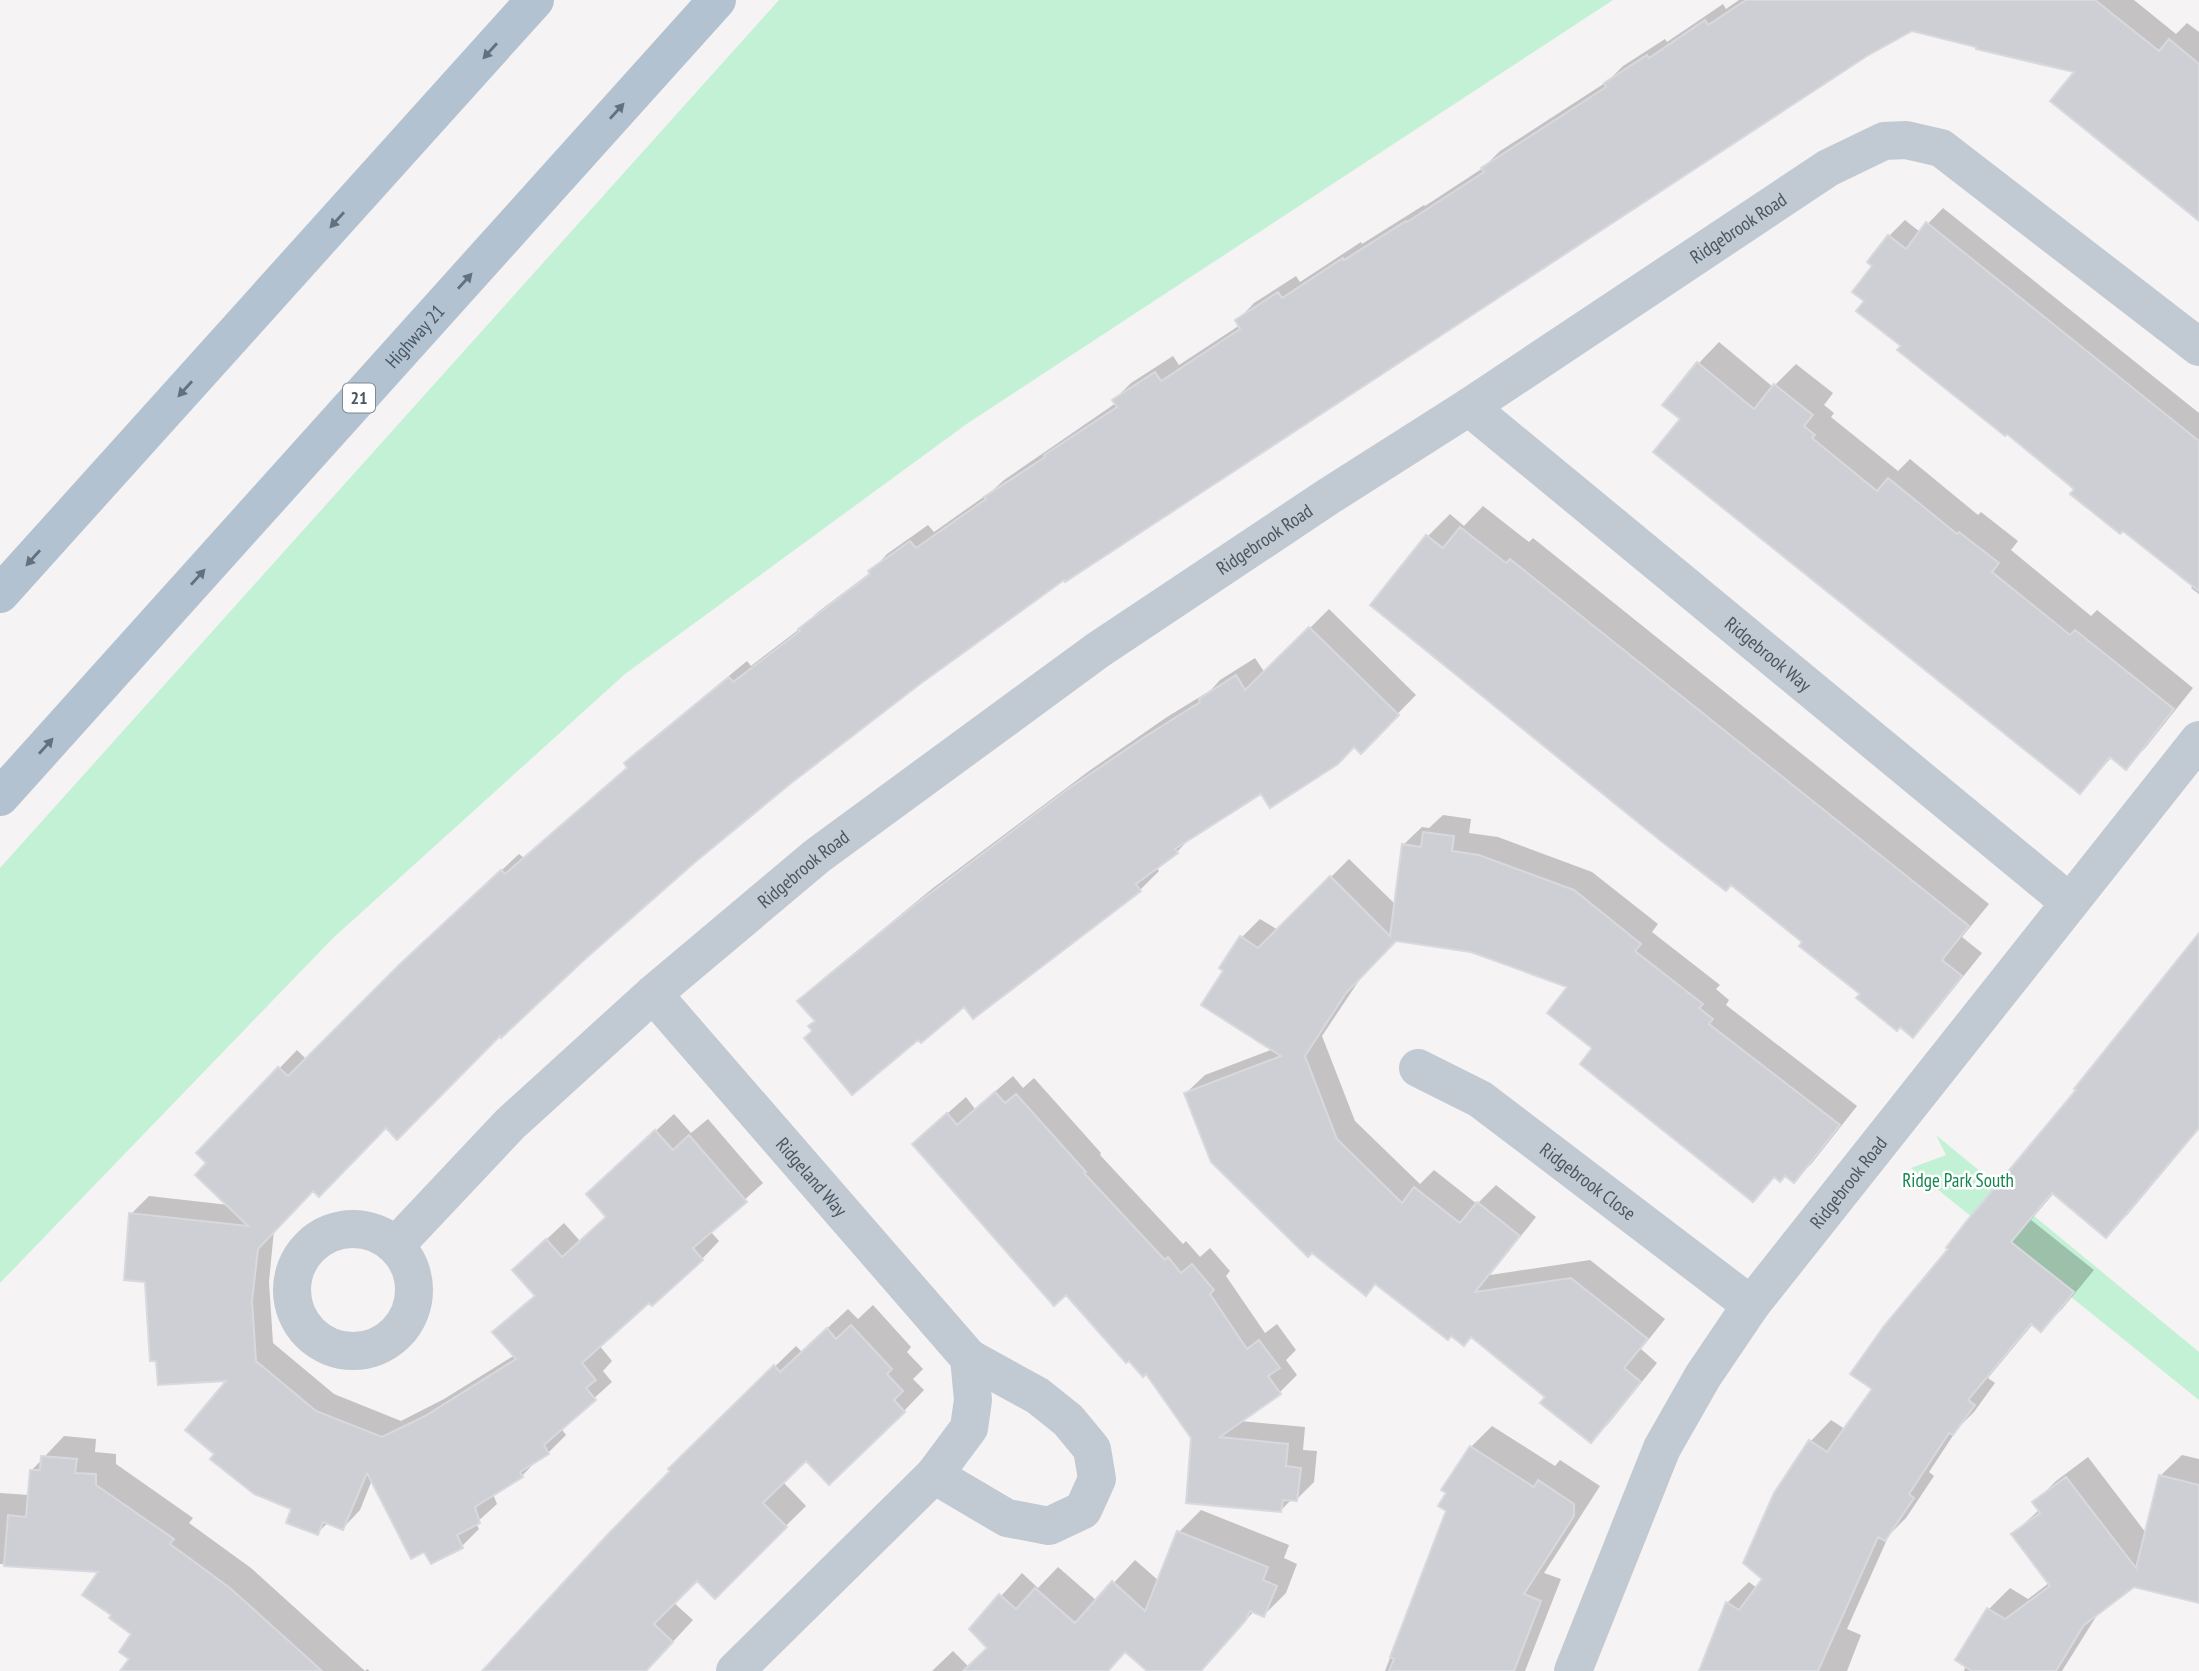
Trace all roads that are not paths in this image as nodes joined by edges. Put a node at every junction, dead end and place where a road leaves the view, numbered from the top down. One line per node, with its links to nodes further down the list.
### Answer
1 (535, 0): 5 (main road, one-way to 5)
2 (717, 0): 7 (main road, Highway 21 / 21, one-way to 2)
3 (2199, 347): 4 (street, Ridgebrook Road)
4 (1469, 407): 8 (street, Ridgebrook Way); 9 (street, Ridgebrook Road)
5 (0, 594)
6 (2199, 740): 8 (street, Ridgebrook Road)
7 (0, 797)
8 (2069, 902): 12 (street, Ridgebrook Road)
9 (653, 993): 11 (street, Ridgebrook Road); 13 (street, Ridgeland Way)
10 (1418, 1068): 12 (street, Ridgebrook Close)
11 (396, 1245)
12 (1751, 1305): 16 (street, Ridgebrook Road)
13 (969, 1358): 14 (street); 14 (street, Ridgeland Way)
14 (934, 1475): 15 (street)
15 (735, 1671)
16 (1573, 1671)

